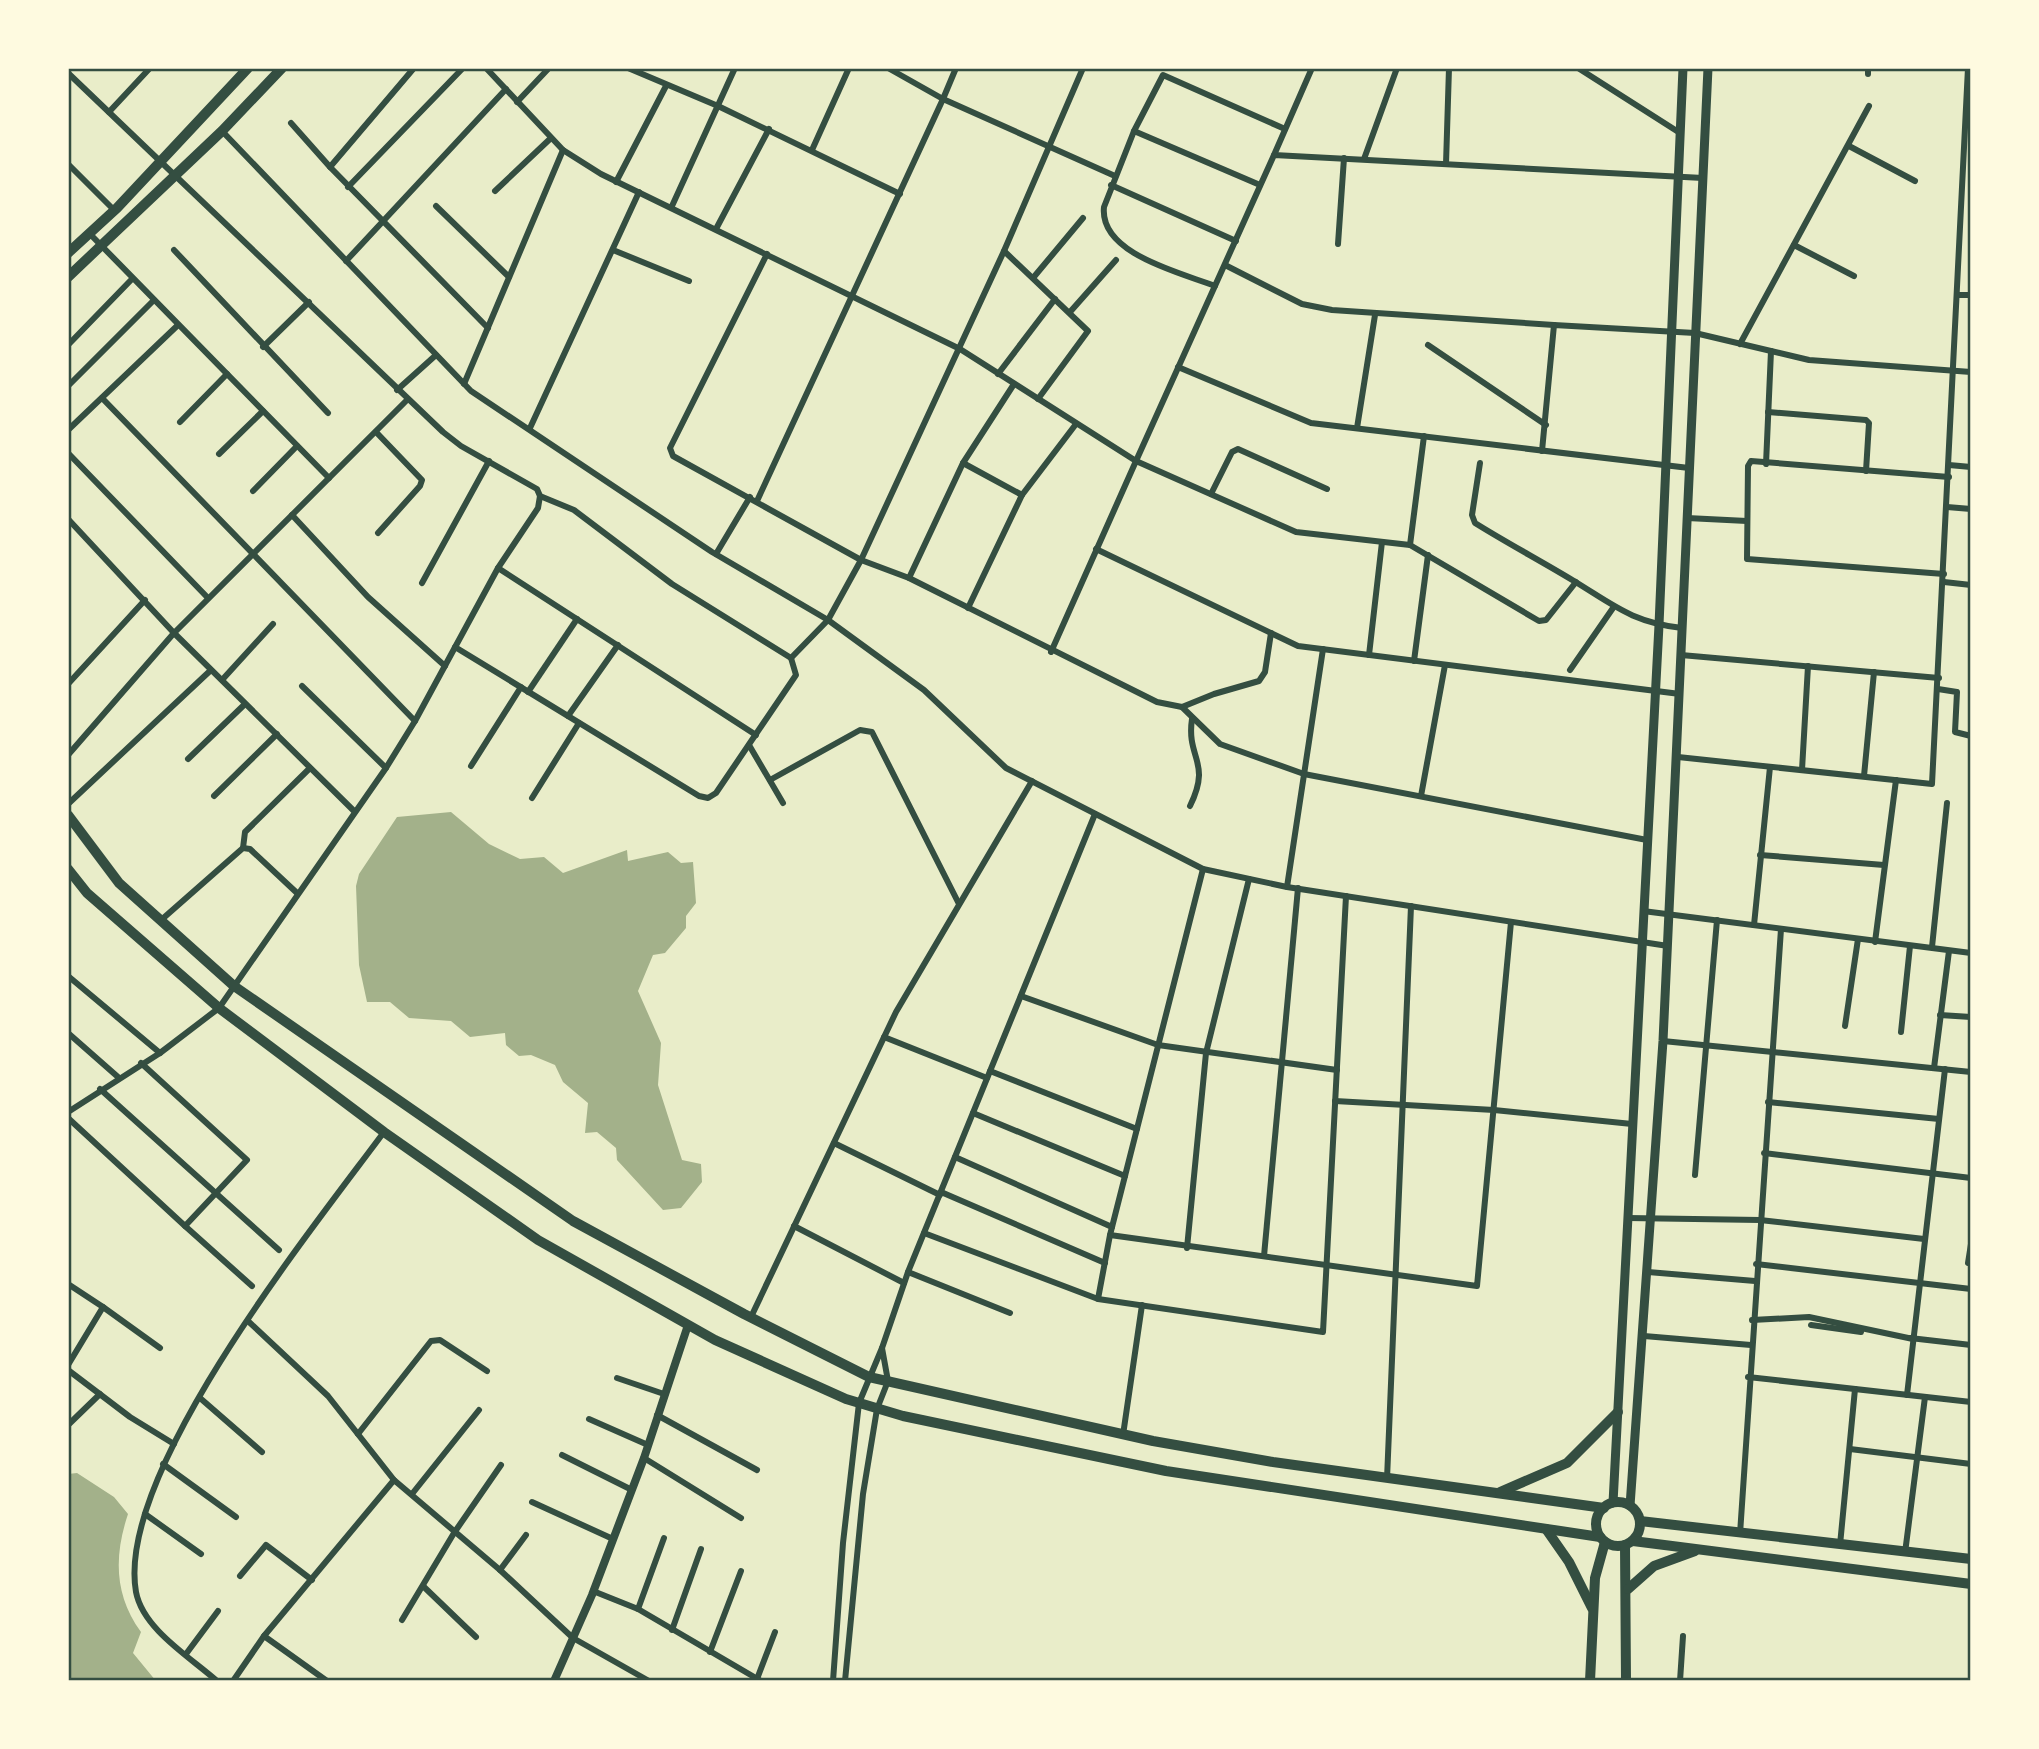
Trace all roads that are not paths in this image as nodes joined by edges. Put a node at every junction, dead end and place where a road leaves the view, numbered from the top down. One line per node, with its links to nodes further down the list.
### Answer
1 (150, 68): 28 (street)
2 (248, 68): 43 (main road)
3 (282, 68): 32 (main road)
4 (414, 68): 46 (street)
5 (463, 68): 56 (street)
6 (486, 68): 23 (street)
7 (549, 68): 25 (street)
8 (628, 68): 22 (street)
9 (735, 68): 26 (street)
10 (849, 68): 39 (street)
11 (888, 68): 24 (street)
12 (956, 68): 24 (street)
13 (1083, 68): 37 (street)
14 (1312, 68): 31 (street)
15 (1397, 68): 42 (street)
16 (1449, 68): 45 (street)
17 (1683, 68): 34 (main road)
18 (1708, 68): 51 (main road)
19 (1580, 69): 34 (street)
20 (1969, 72): 49 (street)
21 (68, 73): 28 (street)
22 (666, 86): 26 (street); 53 (street)
23 (506, 89): 25 (street); 64 (street)
24 (943, 99): 37 (street); 59 (street)
25 (517, 102): 35 (street)
26 (718, 106): 30 (street); 61 (street)
27 (1869, 106): 36 (street)
28 (109, 112): 43 (street)
29 (291, 123): 46 (street)
30 (769, 129): 39 (street); 65 (street)
31 (1285, 129): 33 (street); 40 (street)
32 (222, 131): 47 (main road); 79 (street)
33 (1135, 131): 48 (street); 55 (street)
34 (1680, 133): 50 (main road)
35 (551, 138): 38 (street); 57 (street)
36 (1849, 146): 52 (street); 69 (street)
37 (1049, 148): 48 (street); 73 (street)
38 (563, 150): 53 (street); 83 (street)
39 (812, 150): 59 (street)
40 (1275, 155): 41 (street); 55 (street)
41 (1343, 158): 42 (street); 68 (street)
42 (1364, 159): 45 (street)
43 (162, 161): 47 (street); 62 (main road)
44 (68, 164): 62 (street)
45 (1446, 164): 50 (street)
46 (330, 167): 56 (street)
47 (177, 174): 70 (main road); 93 (street)
48 (1115, 176): 54 (street)
49 (1967, 176): 76 (street)
50 (1678, 177): 51 (street); 99 (main road)
51 (1703, 178): 100 (main road)
52 (1915, 181)
53 (617, 182): 58 (street)
54 (1111, 185): 67 (street); 87 (street)
55 (1260, 185): 67 (street)
56 (348, 187): 64 (street)
57 (495, 191)
58 (639, 192): 61 (street); 72 (street)
59 (900, 194): 90 (street)
60 (436, 206): 83 (street)
61 (672, 206): 65 (street)
62 (115, 211): 66 (main road)
63 (1083, 218): 84 (street)
64 (382, 222): 79 (street); 98 (street)
65 (716, 229): 75 (street)
66 (89, 233): 70 (street); 74 (main road)
67 (1236, 241): 80 (street)
68 (1338, 244)
69 (1794, 245): 81 (street); 101 (street)
70 (101, 248): 82 (main road); 85 (street)
71 (174, 250): 104 (street)
72 (613, 250): 86 (street); 126 (street)
73 (1004, 251): 84 (street); 105 (street)
74 (68, 253)
75 (767, 254): 90 (street); 152 (street)
76 (1960, 259): 77 (street); 88 (street)
77 (1971, 259)
78 (1116, 260): 94 (street)
79 (346, 261): 107 (street)
80 (1224, 265): 87 (street); 95 (street)
81 (1854, 276)
82 (68, 277)
83 (509, 277): 98 (street)
84 (1032, 278): 91 (street)
85 (132, 279): 92 (street); 102 (street)
86 (689, 281)
87 (1215, 286): 108 (street)
88 (1958, 295): 89 (street); 109 (street)
89 (1971, 295)
90 (854, 296): 105 (street); 152 (street)
91 (1055, 299): 94 (street); 112 (street)
92 (154, 300): 96 (street); 115 (street)
93 (309, 302): 104 (street); 116 (street)
94 (1070, 312): 119 (street)
95 (1375, 316): 97 (street); 127 (street)
96 (178, 325): 111 (street); 117 (street)
97 (1554, 325): 99 (street); 125 (street)
98 (488, 328): 113 (street)
99 (1670, 333): 100 (street); 140 (main road)
100 (1695, 333): 101 (street); 143 (main road)
101 (1740, 344): 106 (street)
102 (68, 345)
103 (1428, 345): 125 (street)
104 (264, 346): 122 (street)
105 (960, 349): 112 (street); 166 (street)
106 (1771, 351): 109 (street); 121 (street)
107 (436, 355): 113 (street); 116 (street)
108 (1178, 367): 127 (street); 136 (street)
109 (1954, 372): 110 (street); 141 (street)
110 (1971, 372)
111 (227, 374): 120 (street); 123 (street)
112 (998, 374): 114 (street)
113 (464, 384): 126 (street)
114 (1014, 384): 119 (street); 137 (street)
115 (68, 386)
116 (397, 390): 118 (street)
117 (102, 398): 128 (street); 164 (street)
118 (407, 400): 129 (street); 135 (street)
119 (1038, 400): 124 (street)
120 (263, 411): 131 (street); 134 (street)
121 (1768, 412): 139 (street); 144 (street)
122 (328, 413)
123 (180, 422)
124 (1076, 424): 136 (street); 150 (street)
125 (1546, 425): 132 (street)
126 (530, 428): 163 (street)
127 (1357, 428): 130 (street)
128 (68, 430)
129 (376, 432): 146 (street); 159 (street)
130 (1424, 436): 132 (street); 161 (street)
131 (297, 446): 146 (street); 148 (street)
132 (1542, 451): 140 (street)
133 (68, 453): 173 (street)
134 (219, 454)
135 (489, 461): 151 (street); 171 (street)
136 (1136, 461): 149 (street); 162 (street)
137 (963, 463): 150 (street); 168 (street)
138 (1480, 463): 170 (street)
139 (1766, 464): 144 (street); 158 (street)
140 (1665, 465): 143 (street); 180 (main road)
141 (1949, 465): 142 (street); 145 (street)
142 (1971, 467)
143 (1689, 468): 156 (main road)
144 (1867, 471): 145 (street)
145 (1949, 477): 153 (street)
146 (329, 478): 155 (street)
147 (1327, 489): 149 (street)
148 (253, 491)
149 (1211, 494): 160 (street)
150 (1022, 495): 175 (street)
151 (540, 496): 167 (street); 190 (street)
152 (754, 499): 163 (street); 166 (street)
153 (1947, 507): 154 (street); 169 (street)
154 (1971, 509)
155 (292, 515): 164 (street); 193 (street)
156 (1687, 518): 158 (street); 181 (main road)
157 (68, 519): 174 (street)
158 (1747, 521): 169 (street)
159 (378, 533)
160 (1382, 542): 161 (street); 188 (street)
161 (1410, 545): 165 (street)
162 (1096, 550): 183 (street); 187 (street)
163 (716, 554): 178 (street)
164 (251, 555): 173 (street); 211 (street)
165 (1428, 555): 170 (street); 191 (street)
166 (861, 560): 168 (street); 178 (street)
167 (498, 568): 177 (street); 185 (street)
168 (909, 578): 175 (street)
169 (1944, 578): 172 (street); 198 (street)
170 (1576, 582): 176 (street)
171 (422, 583)
172 (1971, 584)
173 (208, 598): 182 (street)
174 (145, 600): 182 (street); 200 (street)
175 (968, 608): 187 (street)
176 (1613, 608): 180 (street); 196 (street)
177 (577, 619): 184 (street); 205 (street)
178 (828, 620): 190 (street); 229 (street)
179 (273, 624): 199 (street)
180 (1659, 625): 181 (street); 204 (main road)
181 (1682, 628): 189 (main road)
182 (174, 633): 195 (street); 217 (street)
183 (1271, 633): 186 (street); 208 (street)
184 (618, 645): 209 (street); 214 (street)
185 (455, 647): 193 (street); 202 (street)
186 (1323, 649): 188 (street); 225 (street)
187 (1051, 652): 208 (street)
188 (1369, 655): 191 (street)
189 (1681, 655): 194 (street); 206 (main road)
190 (791, 658): 214 (street)
191 (1414, 661): 192 (street)
192 (1445, 665): 204 (street); 231 (street)
193 (445, 666): 211 (street)
194 (1808, 666): 197 (street); 224 (street)
195 (211, 670): 199 (street); 235 (street)
196 (1570, 670)
197 (1874, 672): 198 (street); 226 (street)
198 (1939, 678): 203 (street)
199 (222, 680): 207 (street)
200 (68, 684)
201 (302, 686): 223 (street)
202 (521, 687): 205 (street); 220 (street)
203 (1938, 689): 215 (street); 228 (street)
204 (1654, 691): 206 (street); 240 (main road)
205 (528, 692): 209 (street)
206 (1680, 694): 218 (main road)
207 (246, 704): 213 (street); 219 (street)
208 (1182, 707): 210 (street)
209 (568, 716): 212 (street)
210 (1192, 719): 225 (street); 236 (street)
211 (415, 721): 223 (street)
212 (579, 723): 216 (street); 232 (street)
213 (276, 734): 222 (street); 230 (street)
214 (756, 735): 216 (street)
215 (1971, 736)
216 (749, 745): 227 (street)
217 (68, 755)
218 (1678, 757): 221 (street); 254 (main road)
219 (188, 759)
220 (471, 766)
221 (1770, 767): 224 (street); 242 (street)
222 (310, 768): 237 (street); 241 (street)
223 (386, 768): 237 (street)
224 (1802, 770): 226 (street)
225 (1304, 774): 231 (street); 247 (street)
226 (1864, 776): 228 (street)
227 (769, 780): 233 (street); 251 (street)
228 (1896, 780): 243 (street)
229 (1032, 781): 238 (street); 251 (street)
230 (214, 796)
231 (1421, 796): 240 (street)
232 (532, 798)
233 (783, 803)
234 (1947, 803): 265 (street)
235 (68, 804)
236 (1190, 806)
237 (354, 811): 249 (street)
238 (1095, 814): 245 (street); 270 (street)
239 (68, 815): 256 (main road)
240 (1647, 840): 253 (main road)
241 (243, 848): 249 (street); 256 (street)
242 (1760, 855): 243 (street); 258 (street)
243 (1884, 865): 261 (street)
244 (68, 869): 271 (main road)
245 (1203, 869): 246 (street); 279 (street)
246 (1249, 879): 247 (street); 283 (street)
247 (1287, 887): 248 (street)
248 (1298, 888): 250 (street); 284 (street)
249 (297, 893): 269 (street)
250 (1346, 896): 252 (street); 288 (street)
251 (959, 904): 277 (street)
252 (1411, 906): 257 (street); 296 (street)
253 (1643, 911): 254 (street); 262 (main road)
254 (1669, 914): 255 (street); 263 (main road)
255 (1717, 920): 258 (street); 280 (street)
256 (160, 921): 269 (main road)
257 (1511, 922): 262 (street); 298 (street)
258 (1754, 925): 259 (street)
259 (1781, 929): 260 (street); 281 (street)
260 (1858, 939): 261 (street); 274 (street)
261 (1875, 942): 264 (street)
262 (1642, 943): 263 (street); 303 (main road)
263 (1668, 946): 278 (main road)
264 (1910, 946): 265 (street); 275 (street)
265 (1932, 947): 266 (street)
266 (1949, 951): 267 (street); 272 (street)
267 (1971, 953)
268 (68, 976): 282 (street)
269 (234, 986): 271 (street); 345 (main road)
270 (1021, 996): 279 (street); 290 (street)
271 (219, 1008): 282 (street); 305 (main road)
272 (1940, 1015): 273 (street); 286 (street)
273 (1971, 1017)
274 (1845, 1026)
275 (1900, 1031)
276 (68, 1033): 291 (street)
277 (884, 1037): 290 (street); 306 (street)
278 (1663, 1041): 280 (street); 316 (main road)
279 (1158, 1045): 283 (street); 304 (street)
280 (1706, 1045): 281 (street); 310 (street)
281 (1772, 1051): 286 (street); 295 (street)
282 (160, 1053): 285 (street)
283 (1206, 1053): 284 (street); 325 (street)
284 (1282, 1060): 288 (street); 327 (street)
285 (141, 1063): 291 (street); 313 (street)
286 (1934, 1068): 287 (street)
287 (1945, 1069): 289 (street); 302 (street)
288 (1337, 1070): 294 (street)
289 (1971, 1072)
290 (988, 1075): 300 (street); 304 (street)
291 (118, 1077): 292 (street)
292 (100, 1088): 297 (street); 313 (street)
293 (68, 1101): 297 (street)
294 (1335, 1101): 296 (street); 331 (street)
295 (1768, 1102): 302 (street); 307 (street)
296 (1402, 1103): 298 (street); 334 (street)
297 (75, 1107): 299 (street)
298 (1493, 1110): 303 (street); 334 (street)
299 (68, 1112)
300 (973, 1113): 308 (street); 311 (street)
301 (68, 1118): 318 (street)
302 (1939, 1119): 309 (street)
303 (1632, 1124): 315 (main road)
304 (1137, 1129): 311 (street)
305 (384, 1132): 347 (street); 348 (main road)
306 (834, 1143): 314 (street); 319 (street)
307 (1764, 1153): 309 (street); 317 (street)
308 (955, 1157): 314 (street); 320 (street)
309 (1933, 1173): 312 (street); 323 (street)
310 (1695, 1175)
311 (1125, 1176): 320 (street)
312 (1971, 1178)
313 (216, 1193): 318 (street); 326 (street)
314 (940, 1194): 321 (street); 328 (street)
315 (1628, 1217): 316 (street); 372 (main road)
316 (1651, 1218): 317 (street); 333 (main road)
317 (1759, 1220): 323 (street); 330 (street)
318 (185, 1226): 339 (street)
319 (794, 1226): 336 (street); 345 (street)
320 (1112, 1227): 322 (street)
321 (924, 1233): 332 (street); 341 (street)
322 (1110, 1235): 325 (street); 328 (street)
323 (1924, 1239): 337 (street)
324 (1971, 1244): 329 (street)
325 (1187, 1248): 327 (street)
326 (279, 1250)
327 (1264, 1256): 331 (street)
328 (1105, 1263): 341 (street)
329 (1968, 1263)
330 (1756, 1264): 335 (street); 337 (street)
331 (1327, 1265): 334 (street); 342 (street)
332 (908, 1272): 336 (street); 344 (street)
333 (1647, 1272): 335 (street); 350 (main road)
334 (1394, 1275): 389 (street)
335 (1755, 1281): 346 (street)
336 (904, 1283): 355 (street)
337 (1918, 1283): 340 (street); 351 (street)
338 (68, 1284): 343 (street)
339 (252, 1286)
340 (1971, 1289)
341 (1098, 1299): 342 (street)
342 (1142, 1305): 377 (street)
343 (103, 1307): 354 (street); 356 (street)
344 (1010, 1313)
345 (751, 1317): 358 (main road)
346 (1752, 1320): 351 (street); 352 (street)
347 (248, 1321): 367 (street); 376 (street)
348 (688, 1325): 364 (street); 369 (main road)
349 (1811, 1325): 351 (street)
350 (1644, 1336): 352 (street); 396 (main road)
351 (1913, 1339): 353 (street); 365 (street)
352 (1751, 1345): 359 (street)
353 (1971, 1345)
354 (160, 1348)
355 (882, 1348): 358 (street); 361 (street)
356 (68, 1367): 363 (street)
357 (487, 1371): 376 (street)
358 (869, 1377): 361 (main road); 369 (street)
359 (1748, 1377): 362 (street); 403 (street)
360 (617, 1378): 364 (street)
361 (888, 1381): 370 (street); 377 (main road)
362 (1855, 1389): 365 (street); 380 (street)
363 (100, 1394): 375 (street); 378 (street)
364 (664, 1394): 373 (street)
365 (1907, 1395): 366 (street)
366 (1924, 1397): 368 (street); 384 (street)
367 (200, 1398): 378 (street); 381 (street)
368 (1971, 1402)
369 (859, 1403): 370 (main road); 441 (street)
370 (877, 1409): 401 (main road); 442 (street)
371 (478, 1410): 393 (street)
372 (1618, 1412): 392 (main road); 395 (main road)
373 (657, 1415): 379 (street); 388 (street)
374 (589, 1419): 379 (street)
375 (68, 1425)
376 (358, 1433): 390 (street)
377 (1123, 1435): 389 (main road)
378 (174, 1444): 385 (street)
379 (648, 1446): 383 (street)
380 (1850, 1449): 384 (street); 409 (street)
381 (262, 1452)
382 (562, 1455): 391 (street)
383 (644, 1458): 391 (street); 399 (street)
384 (1915, 1458): 386 (street); 412 (street)
385 (163, 1464): 397 (street); 398 (street)
386 (1971, 1464)
387 (501, 1465): 402 (street)
388 (757, 1470)
389 (1387, 1479): 392 (main road)
390 (394, 1480): 393 (street); 418 (street)
391 (632, 1490): 406 (street)
392 (1496, 1493): 395 (main road)
393 (412, 1494): 402 (street)
394 (532, 1502): 406 (street)
395 (1608, 1505): 396 (main road); 407 (main road)
396 (1630, 1506): 400 (main road)
397 (145, 1514): 413 (street); 434 (street)
398 (236, 1517)
399 (741, 1518)
400 (1640, 1521): 403 (main road); 408 (main road)
401 (1546, 1529): 407 (main road); 425 (main road)
402 (454, 1533): 415 (street); 420 (street)
403 (1740, 1534): 409 (main road)
404 (526, 1535): 415 (street)
405 (664, 1538): 423 (street)
406 (613, 1539): 422 (street)
407 (1603, 1540): 408 (main road); 425 (main road)
408 (1629, 1543): 411 (main road); 421 (main road)
409 (1840, 1545): 412 (main road)
410 (701, 1549): 427 (street)
411 (1699, 1549): 419 (main road); 421 (main road)
412 (1905, 1553): 414 (main road)
413 (201, 1554)
414 (1971, 1559)
415 (500, 1570): 432 (street)
416 (741, 1571): 433 (street)
417 (240, 1576): 418 (street)
418 (312, 1580): 429 (street)
419 (1971, 1584)
420 (423, 1586): 426 (street); 431 (street)
421 (1628, 1589): 444 (main road)
422 (593, 1591): 423 (street); 432 (street)
423 (638, 1609): 427 (street)
424 (218, 1611): 434 (street)
425 (1594, 1612): 443 (main road)
426 (402, 1620)
427 (672, 1630): 433 (street)
428 (775, 1632): 435 (street)
429 (264, 1636): 437 (street); 438 (street)
430 (1684, 1636): 445 (street)
431 (477, 1637)
432 (573, 1638): 439 (street); 440 (street)
433 (710, 1652): 435 (street)
434 (186, 1654): 436 (street)
435 (759, 1680)
436 (217, 1681)
437 (233, 1681)
438 (327, 1681)
439 (554, 1681)
440 (649, 1681)
441 (833, 1681)
442 (845, 1681)
443 (1590, 1681)
444 (1626, 1681)
445 (1680, 1681)

